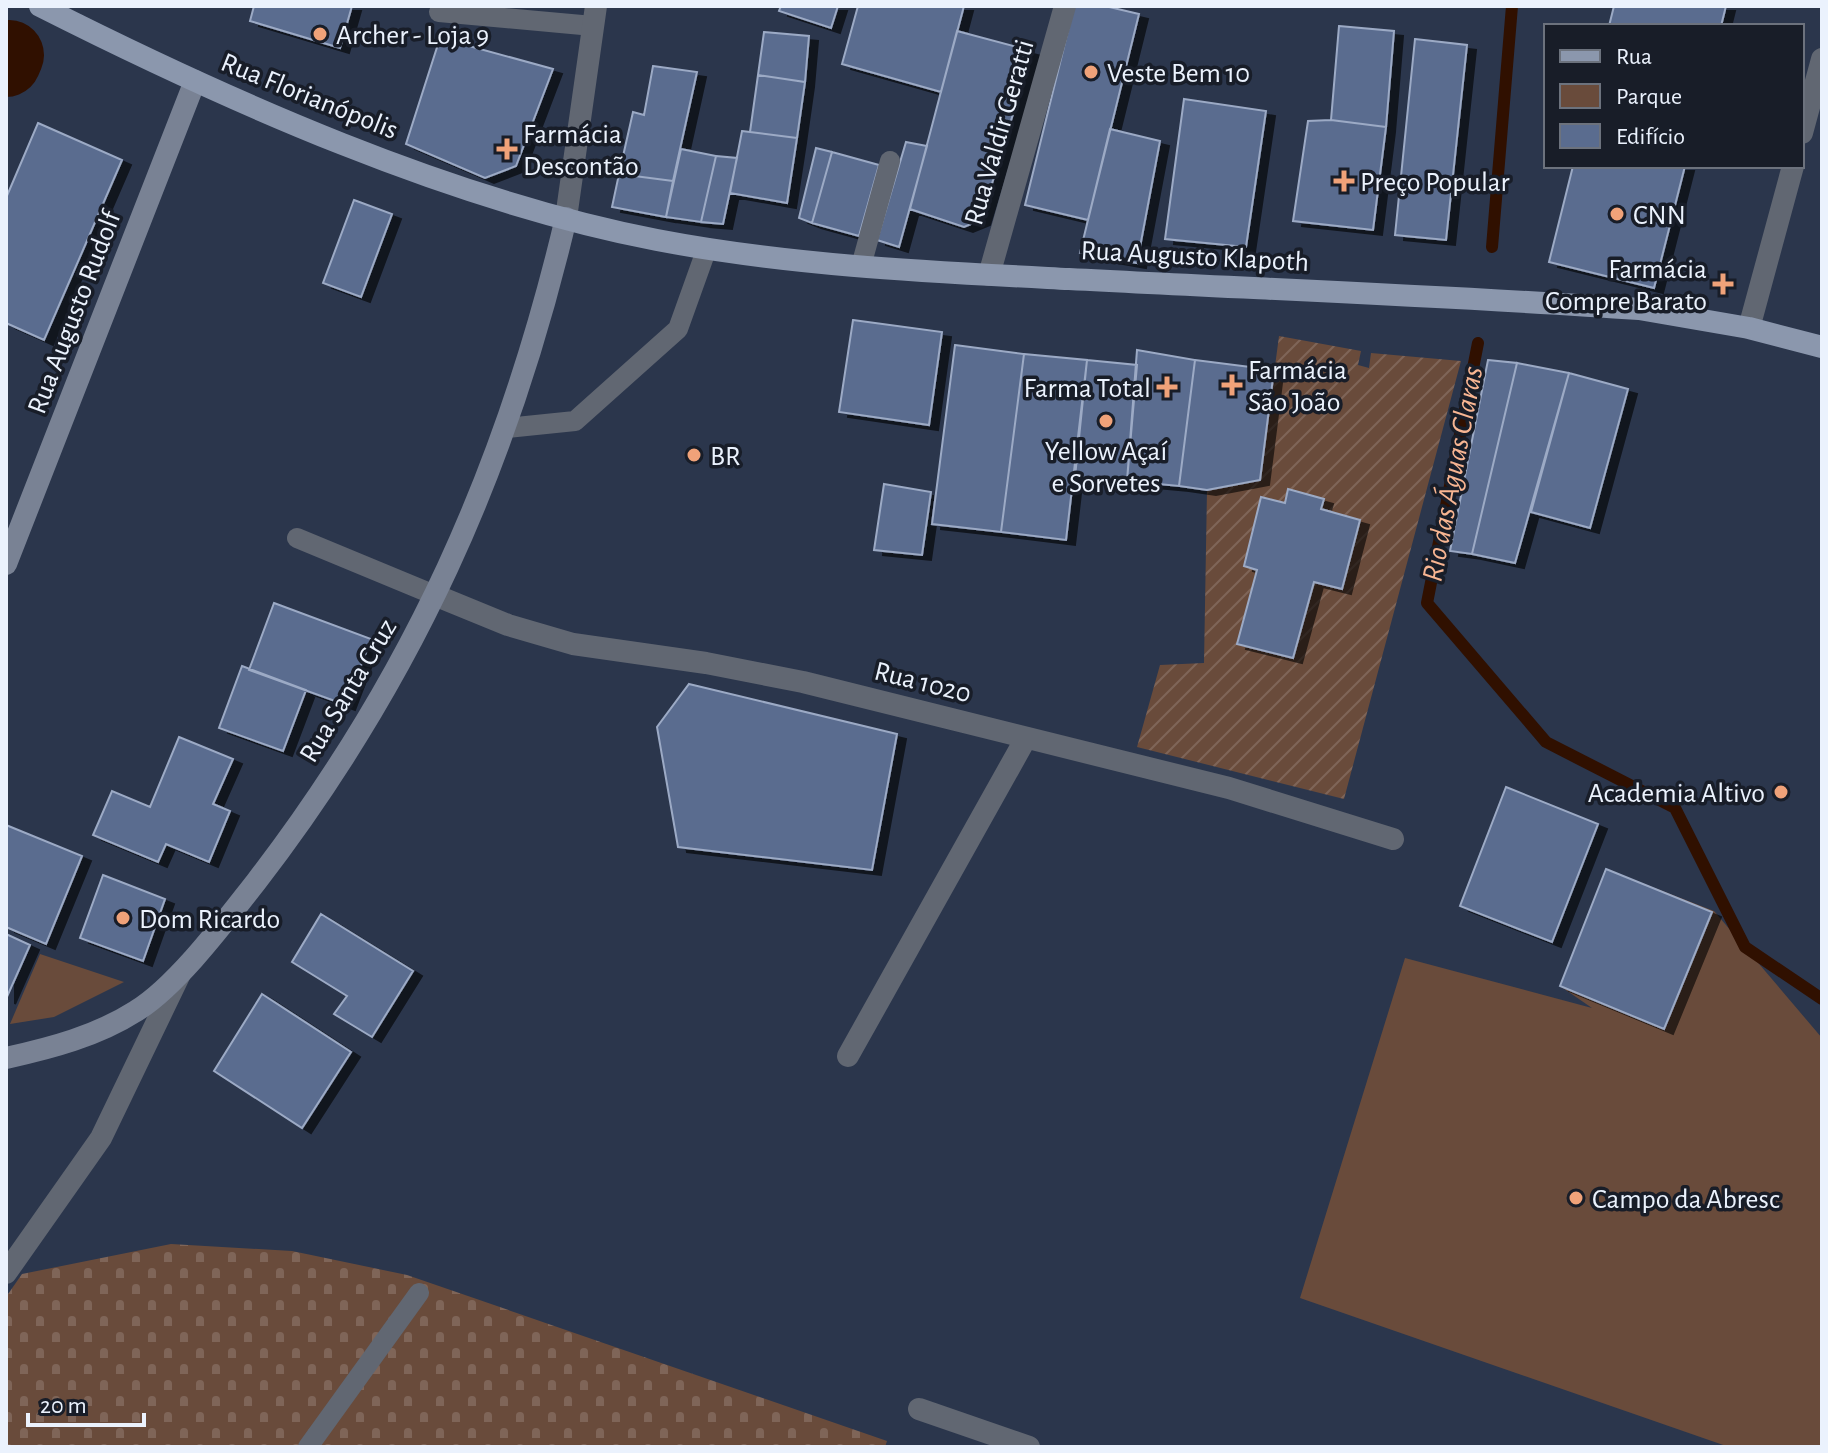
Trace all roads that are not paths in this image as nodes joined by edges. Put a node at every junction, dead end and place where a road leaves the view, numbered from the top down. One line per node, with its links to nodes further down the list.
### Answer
1 (40, 6): 6 (main road, Rua Florianópolis)
2 (1065, 6): 13 (street, Rua Valdir Geratti)
3 (439, 12): 4 (lane)
4 (595, 16): 10 (street)
5 (1822, 59): 7 (street)
6 (195, 81): 10 (main road, Rua Florianópolis); 18 (main road, Rua Augusto Rudolf)
7 (1804, 126)
8 (890, 161): 12 (lane)
9 (1792, 168): 14 (street)
10 (566, 218): 11 (main road, Rua Augusto Klapoth); 16 (main road, Rua Santa Cruz)
11 (707, 248): 12 (main road, Rua Augusto Klapoth); 16 (lane)
12 (861, 266): 13 (main road, Rua Augusto Klapoth)
13 (989, 275): 14 (main road, Rua Augusto Klapoth)
14 (1749, 328): 15 (main road, Rua Augusto Klapoth)
15 (1822, 347)
16 (507, 428): 19 (main road, Rua Santa Cruz)
17 (297, 538): 19 (lane)
18 (6, 564)
19 (437, 596): 20 (street, Rua 1020); 22 (main road, Rua Santa Cruz)
20 (1026, 738): 21 (street, Rua 1020); 23 (street)
21 (1393, 839)
22 (183, 968): 24 (main road, Rua Santa Cruz); 25 (street)
23 (848, 1056)
24 (6, 1058)
25 (6, 1273)
26 (419, 1293): 28 (lane)
27 (919, 1409): 29 (street)
28 (308, 1447)
29 (1029, 1447)

